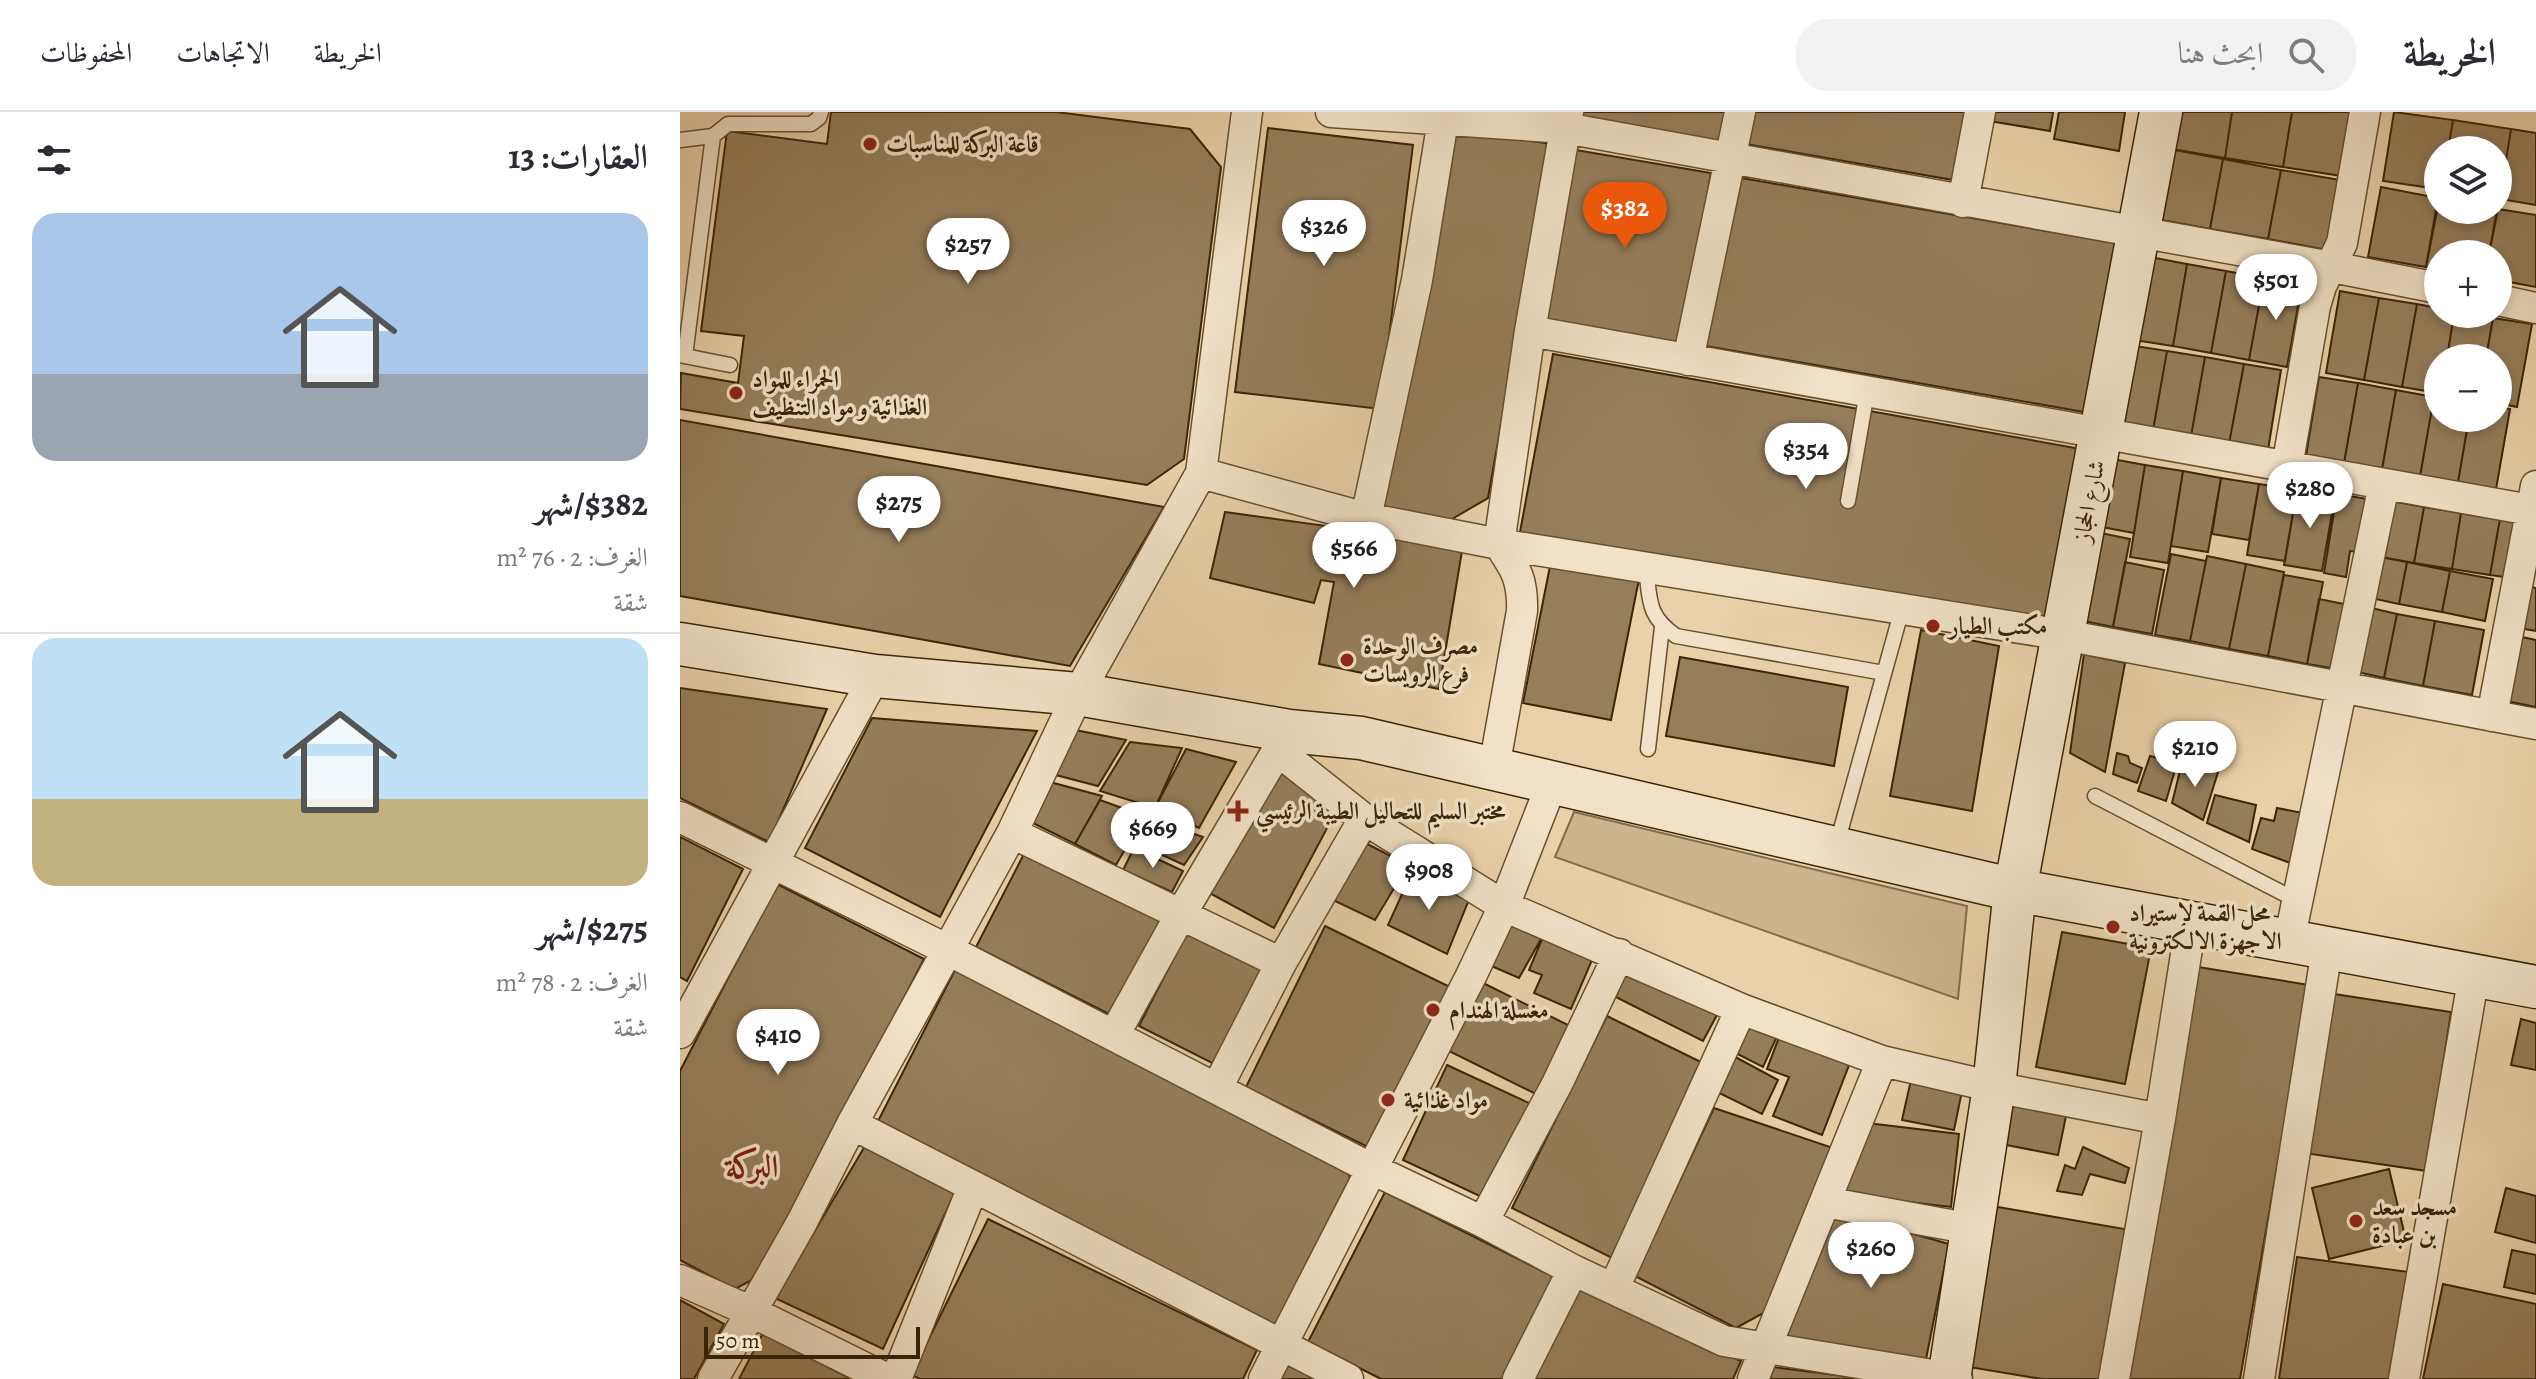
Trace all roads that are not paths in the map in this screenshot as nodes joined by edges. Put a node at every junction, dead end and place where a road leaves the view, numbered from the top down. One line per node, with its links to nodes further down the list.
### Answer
1 (821, 112): 10 (lane)
2 (1247, 112): 26 (street)
3 (1331, 112): 8 (street)
4 (1740, 112): 12 (street)
5 (1980, 112): 13 (street)
6 (2161, 112): 14 (street, شارع الحجاز)
7 (2365, 112): 15 (street)
8 (1443, 120): 9 (street); 30 (street)
9 (1566, 120): 12 (street); 19 (street)
10 (713, 136): 11 (lane); 20 (lane)
11 (680, 140)
12 (1730, 158): 13 (street); 21 (street)
13 (1963, 202): 14 (street)
14 (2140, 232): 15 (street); 24 (street, شارع الحجاز)
15 (2332, 267): 16 (street); 25 (street)
16 (2424, 285)
17 (2512, 303): 18 (street)
18 (2536, 308)
19 (1530, 331): 21 (street); 31 (street)
20 (682, 356): 22 (lane)
21 (1688, 360): 23 (street)
22 (730, 365)
23 (1867, 392): 24 (street); 28 (lane)
24 (2102, 434): 25 (street); 35 (street, شارع الحجاز)
25 (2287, 467): 27 (street)
26 (1201, 473): 30 (street); 40 (street)
27 (2384, 485): 29 (street); 39 (street)
28 (1848, 501)
29 (2535, 503): 41 (street)
30 (1366, 518): 31 (street)
31 (1499, 544): 32 (street); 45 (street)
32 (1646, 568): 33 (street); 34 (lane)
33 (1902, 609): 35 (street); 37 (lane)
34 (1662, 627): 37 (lane); 44 (lane)
35 (2064, 635): 39 (street); 53 (street, شارع الحجاز)
36 (680, 644): 38 (street)
37 (1884, 673): 51 (lane)
38 (875, 676): 40 (street); 52 (street)
39 (2342, 687): 41 (street); 54 (street)
40 (1078, 694): 43 (street); 50 (street)
41 (2492, 716): 42 (street)
42 (2536, 724)
43 (1283, 740): 45 (street); 49 (street); 56 (street)
44 (1648, 749)
45 (1494, 768): 46 (street)
46 (1552, 783): 51 (street); 55 (street)
47 (2095, 796): 54 (lane)
48 (680, 817): 52 (street)
49 (1364, 819): 55 (street); 61 (street)
50 (1012, 833): 56 (street); 59 (street)
51 (1836, 847): 53 (street)
52 (771, 863): 59 (street); 64 (street)
53 (2015, 890): 57 (street); 69 (street, شارع الحجاز)
54 (2296, 900): 58 (street)
55 (1504, 906): 60 (street); 73 (street)
56 (1181, 914): 61 (street); 67 (street)
57 (2191, 923): 58 (street); 71 (street)
58 (2308, 945): 62 (street); 93 (street)
59 (948, 950): 67 (street); 72 (street)
60 (1619, 954): 65 (street); 76 (street)
61 (1281, 963): 70 (street)
62 (2474, 975): 63 (street); 94 (street)
63 (2536, 987)
64 (690, 994): 66 (street)
65 (1741, 1009): 68 (street); 80 (street)
66 (680, 1033)
67 (1114, 1035): 70 (street)
68 (1882, 1061): 69 (street); 75 (street)
69 (1994, 1087): 71 (street); 77 (street, شارع الحجاز)
70 (1217, 1088): 73 (street)
71 (2160, 1119): 92 (street)
72 (852, 1124): 74 (street); 81 (street)
73 (1372, 1169): 76 (street); 82 (street)
74 (973, 1187): 82 (street); 86 (street)
75 (1825, 1202): 77 (street); 83 (street)
76 (1483, 1222): 78 (street)
77 (1972, 1229): 91 (street, شارع الحجاز)
78 (1573, 1270): 80 (street); 89 (street)
79 (680, 1280): 81 (street)
80 (1614, 1288): 83 (street)
81 (752, 1312): 84 (street); 85 (street)
82 (1282, 1345): 87 (street); 88 (street)
83 (1766, 1347): 90 (street); 91 (street)
84 (713, 1379)
85 (887, 1379)
86 (896, 1379)
87 (1264, 1379)
88 (1348, 1379)
89 (1518, 1379)
90 (1753, 1379)
91 (1952, 1379)
92 (2114, 1379)
93 (2259, 1379)
94 (2404, 1379)

